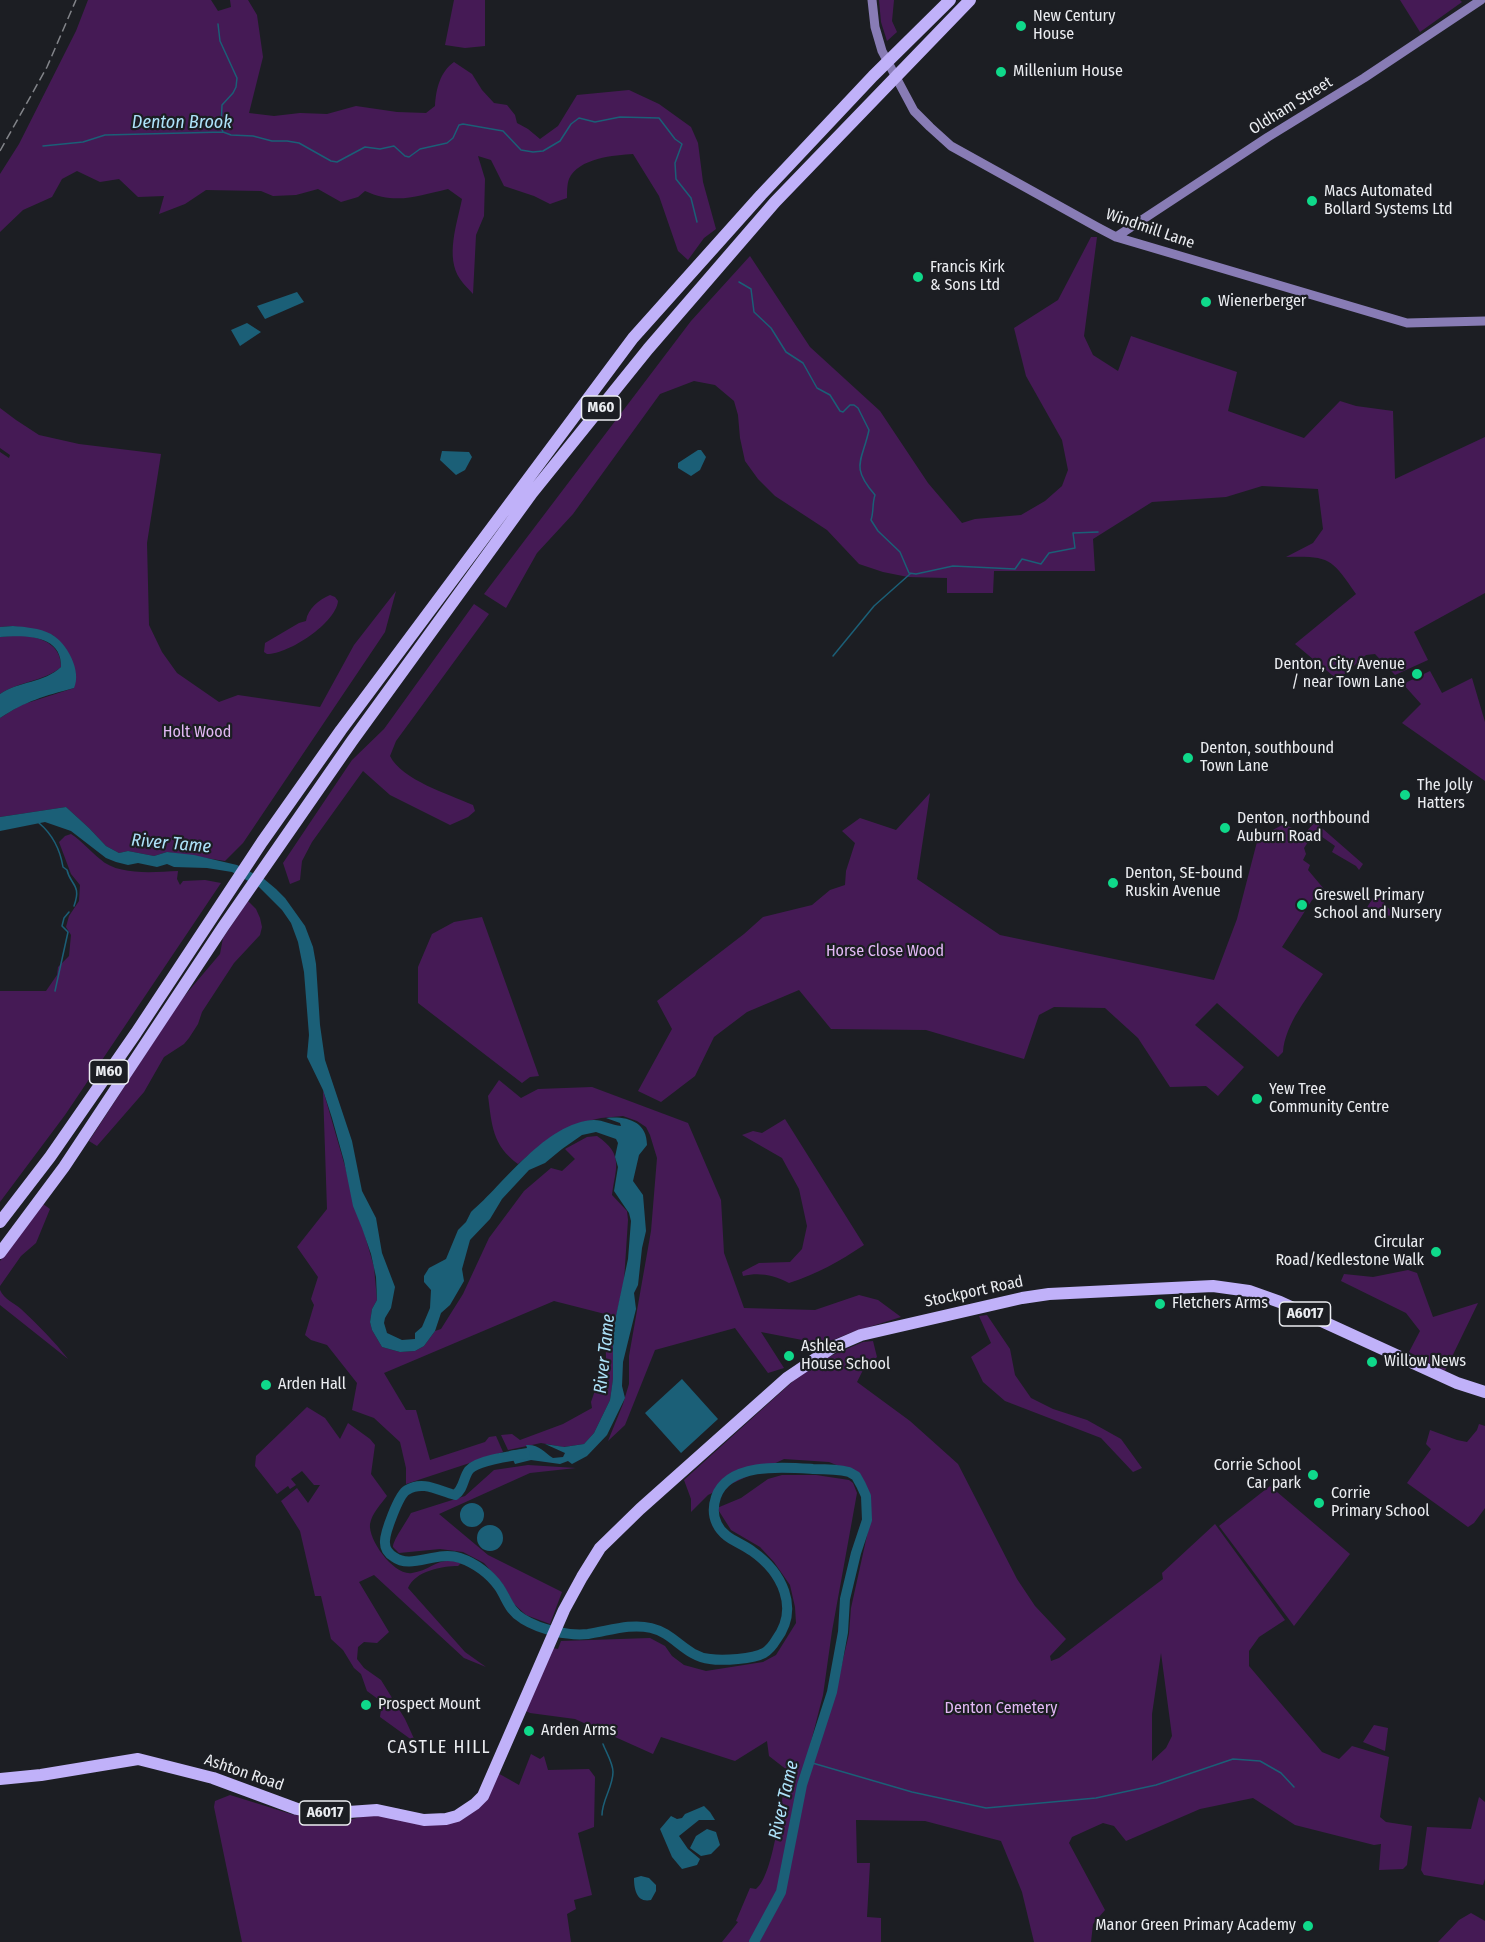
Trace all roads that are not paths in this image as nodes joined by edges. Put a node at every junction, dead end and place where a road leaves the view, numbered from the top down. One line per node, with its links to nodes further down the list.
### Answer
1 (872, 0): 5 (street, Windmill Lane)
2 (950, 0): 7 (highway, M60)
3 (970, 0): 8 (highway, M60)
4 (1481, 0): 5 (street, Oldham Street)
5 (1116, 237): 6 (street, Windmill Lane)
6 (1485, 321)
7 (0, 1222)
8 (0, 1253)
9 (1485, 1392): 10 (highway, Stockport Road / A6017)
10 (564, 1610): 11 (highway, Ashton Road / A6017)
11 (0, 1779)

